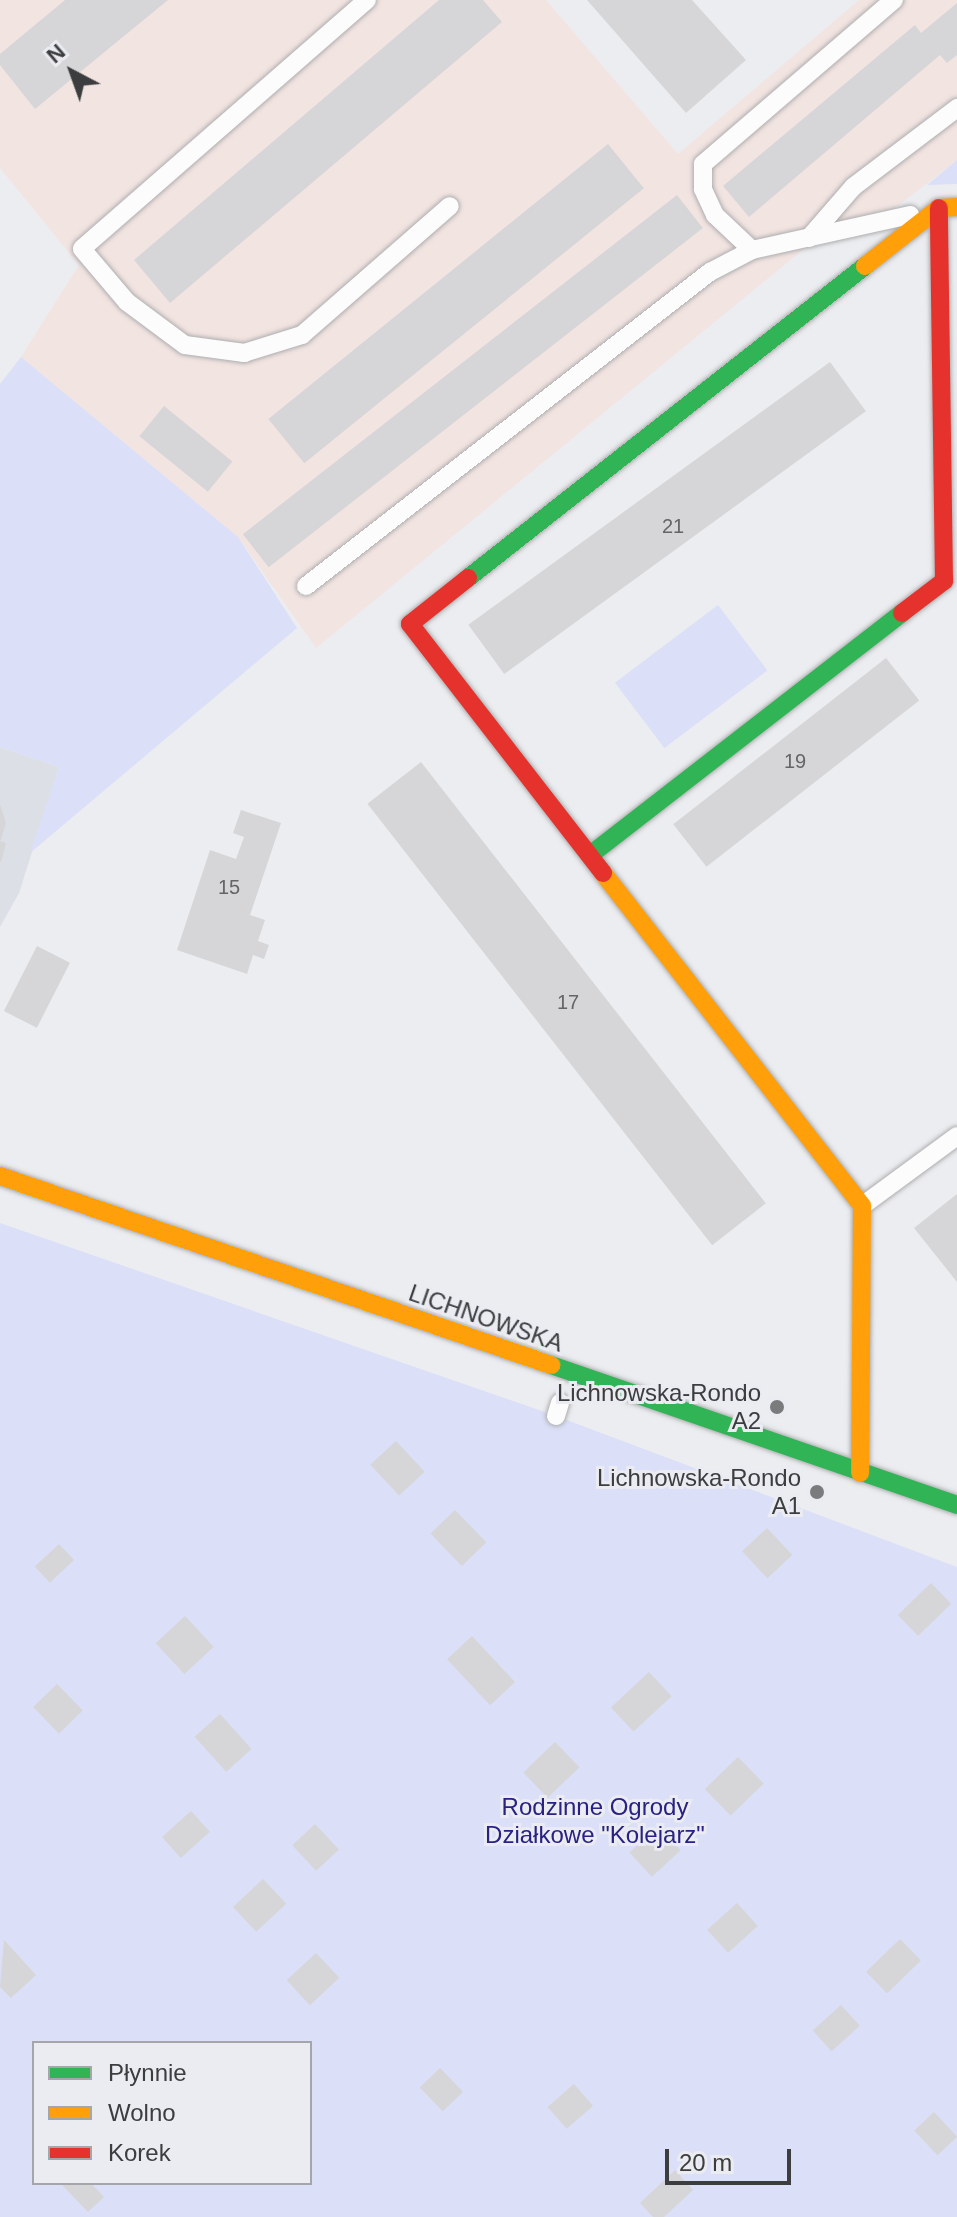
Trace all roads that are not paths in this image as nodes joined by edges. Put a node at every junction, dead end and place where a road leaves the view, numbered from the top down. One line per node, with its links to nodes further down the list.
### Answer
1 (367, 0): 4 (lane)
2 (894, 0): 7 (lane)
3 (957, 108): 6 (lane)
4 (450, 206)
5 (948, 208): 6 (lane); 9 (street); 9 (street)
6 (809, 238): 7 (lane)
7 (752, 250): 8 (lane)
8 (306, 586)
9 (590, 855): 12 (street)
10 (957, 1136): 12 (lane)
11 (0, 1176): 13 (street, LICHNOWSKA)
12 (862, 1206): 13 (street)
13 (860, 1473): 14 (street, LICHNOWSKA)
14 (957, 1505)

